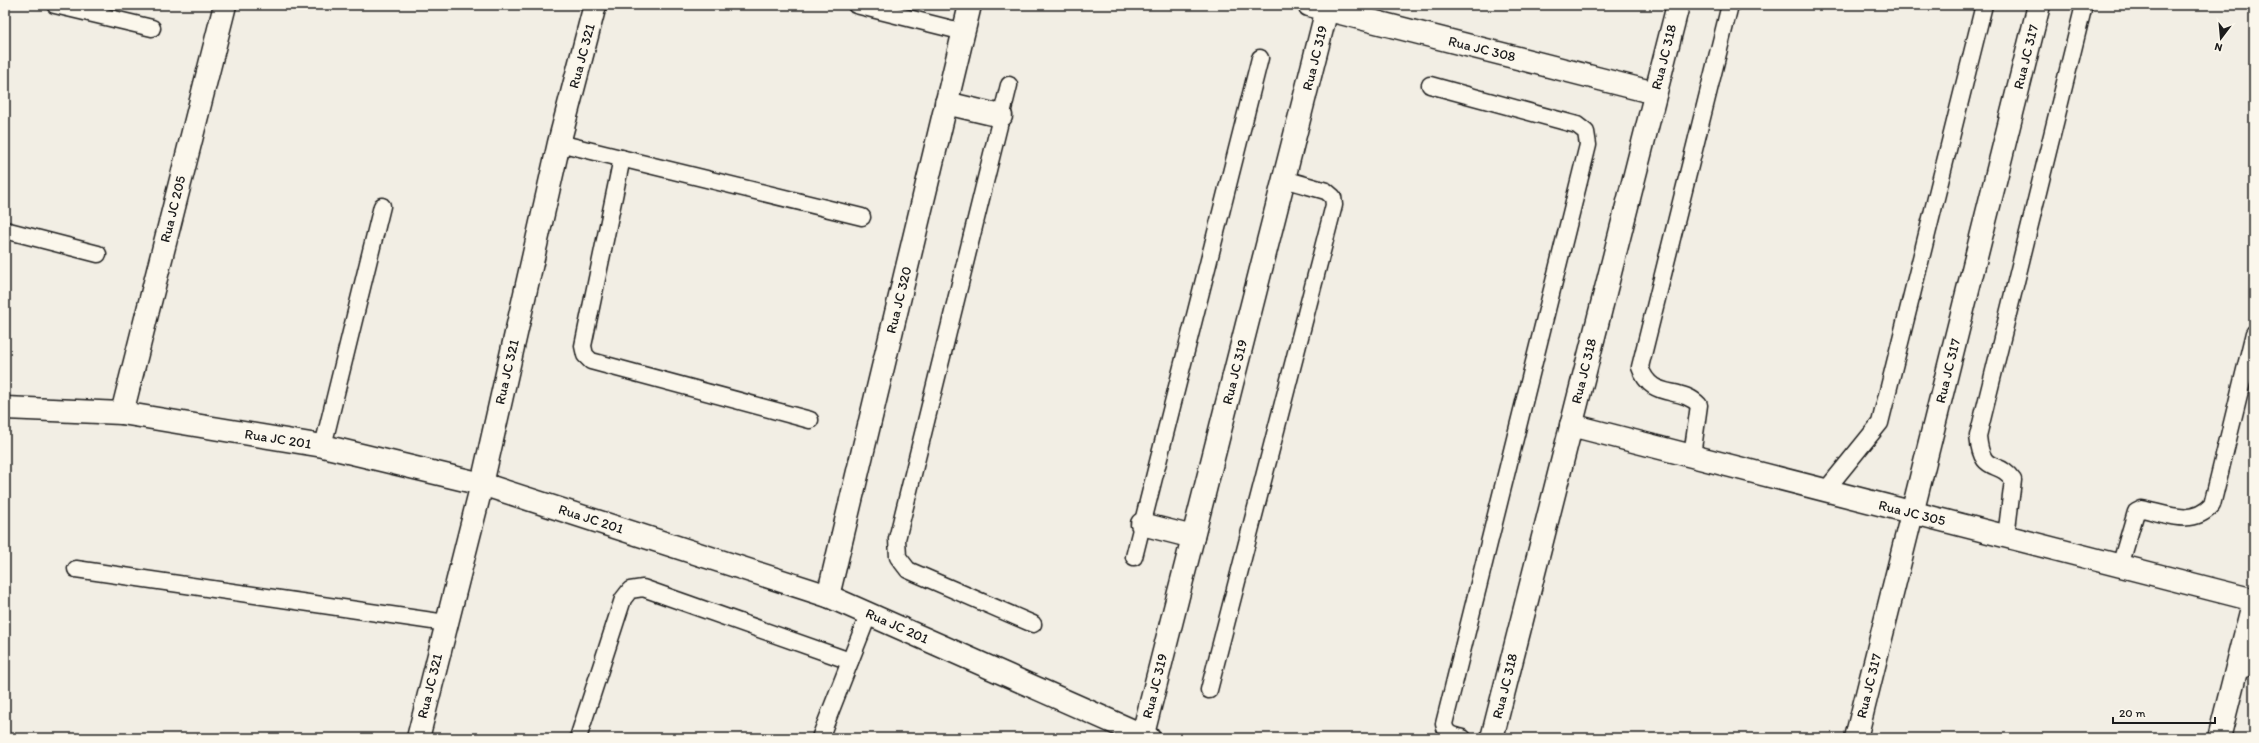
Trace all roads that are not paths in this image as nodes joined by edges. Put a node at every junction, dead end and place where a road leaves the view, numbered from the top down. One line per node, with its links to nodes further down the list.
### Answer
1 (55, 5): 13 (lane)
2 (225, 5): 30 (street, Rua JC 205)
3 (595, 5): 21 (street, Rua JC 321)
4 (856, 5): 12 (lane)
5 (970, 5): 14 (street, Rua JC 320)
6 (1678, 5): 18 (street, Rua JC 318)
7 (1730, 5): 34 (lane)
8 (1984, 5): 36 (lane)
9 (2039, 5): 37 (street, Rua JC 317)
10 (2084, 5): 40 (lane)
11 (1318, 7): 18 (street, Rua JC 308); 23 (street, Rua JC 319)
12 (915, 12): 14 (lane)
13 (152, 28)
14 (964, 32): 19 (street, Rua JC 320)
15 (1260, 58): 38 (lane)
16 (1430, 84): 56 (lane)
17 (1009, 85): 20 (lane)
18 (1655, 93): 32 (street, Rua JC 318)
19 (946, 103): 20 (street); 44 (street, Rua JC 320)
20 (1001, 116): 48 (lane)
21 (559, 143): 22 (lane); 35 (street, Rua JC 321)
22 (622, 158): 25 (lane); 31 (lane)
23 (1284, 179): 39 (street, Rua JC 319); 51 (lane)
24 (382, 206): 33 (lane)
25 (862, 217)
26 (5, 230): 27 (lane)
27 (98, 254)
28 (2254, 333): 42 (lane)
29 (5, 408): 30 (street, Rua JC 201)
30 (122, 413): 33 (street, Rua JC 201)
31 (810, 420)
32 (1571, 425): 34 (street, Rua JC 305); 57 (street, Rua JC 318)
33 (323, 446): 35 (street, Rua JC 201)
34 (1692, 456): 36 (street, Rua JC 305)
35 (482, 484): 44 (street, Rua JC 201); 47 (street, Rua JC 321)
36 (1826, 491): 37 (street, Rua JC 305)
37 (1912, 514): 40 (street, Rua JC 305); 58 (street, Rua JC 317)
38 (1142, 524): 39 (street); 41 (lane)
39 (1193, 537): 52 (street, Rua JC 319)
40 (2006, 537): 42 (street, Rua JC 305)
41 (1134, 557)
42 (2120, 566): 45 (street, Rua JC 305)
43 (76, 569): 47 (lane)
44 (828, 596): 46 (street, Rua JC 201)
45 (2254, 600): 50 (street)
46 (869, 613): 49 (lane); 52 (street, Rua JC 201)
47 (446, 623): 53 (street, Rua JC 321)
48 (1033, 624)
49 (850, 661): 54 (lane); 55 (lane)
50 (2245, 669): 59 (street)
51 (1210, 690)
52 (1146, 736)
53 (418, 738)
54 (578, 738)
55 (820, 738)
56 (1463, 738)
57 (1492, 738)
58 (1856, 738)
59 (2219, 738)

